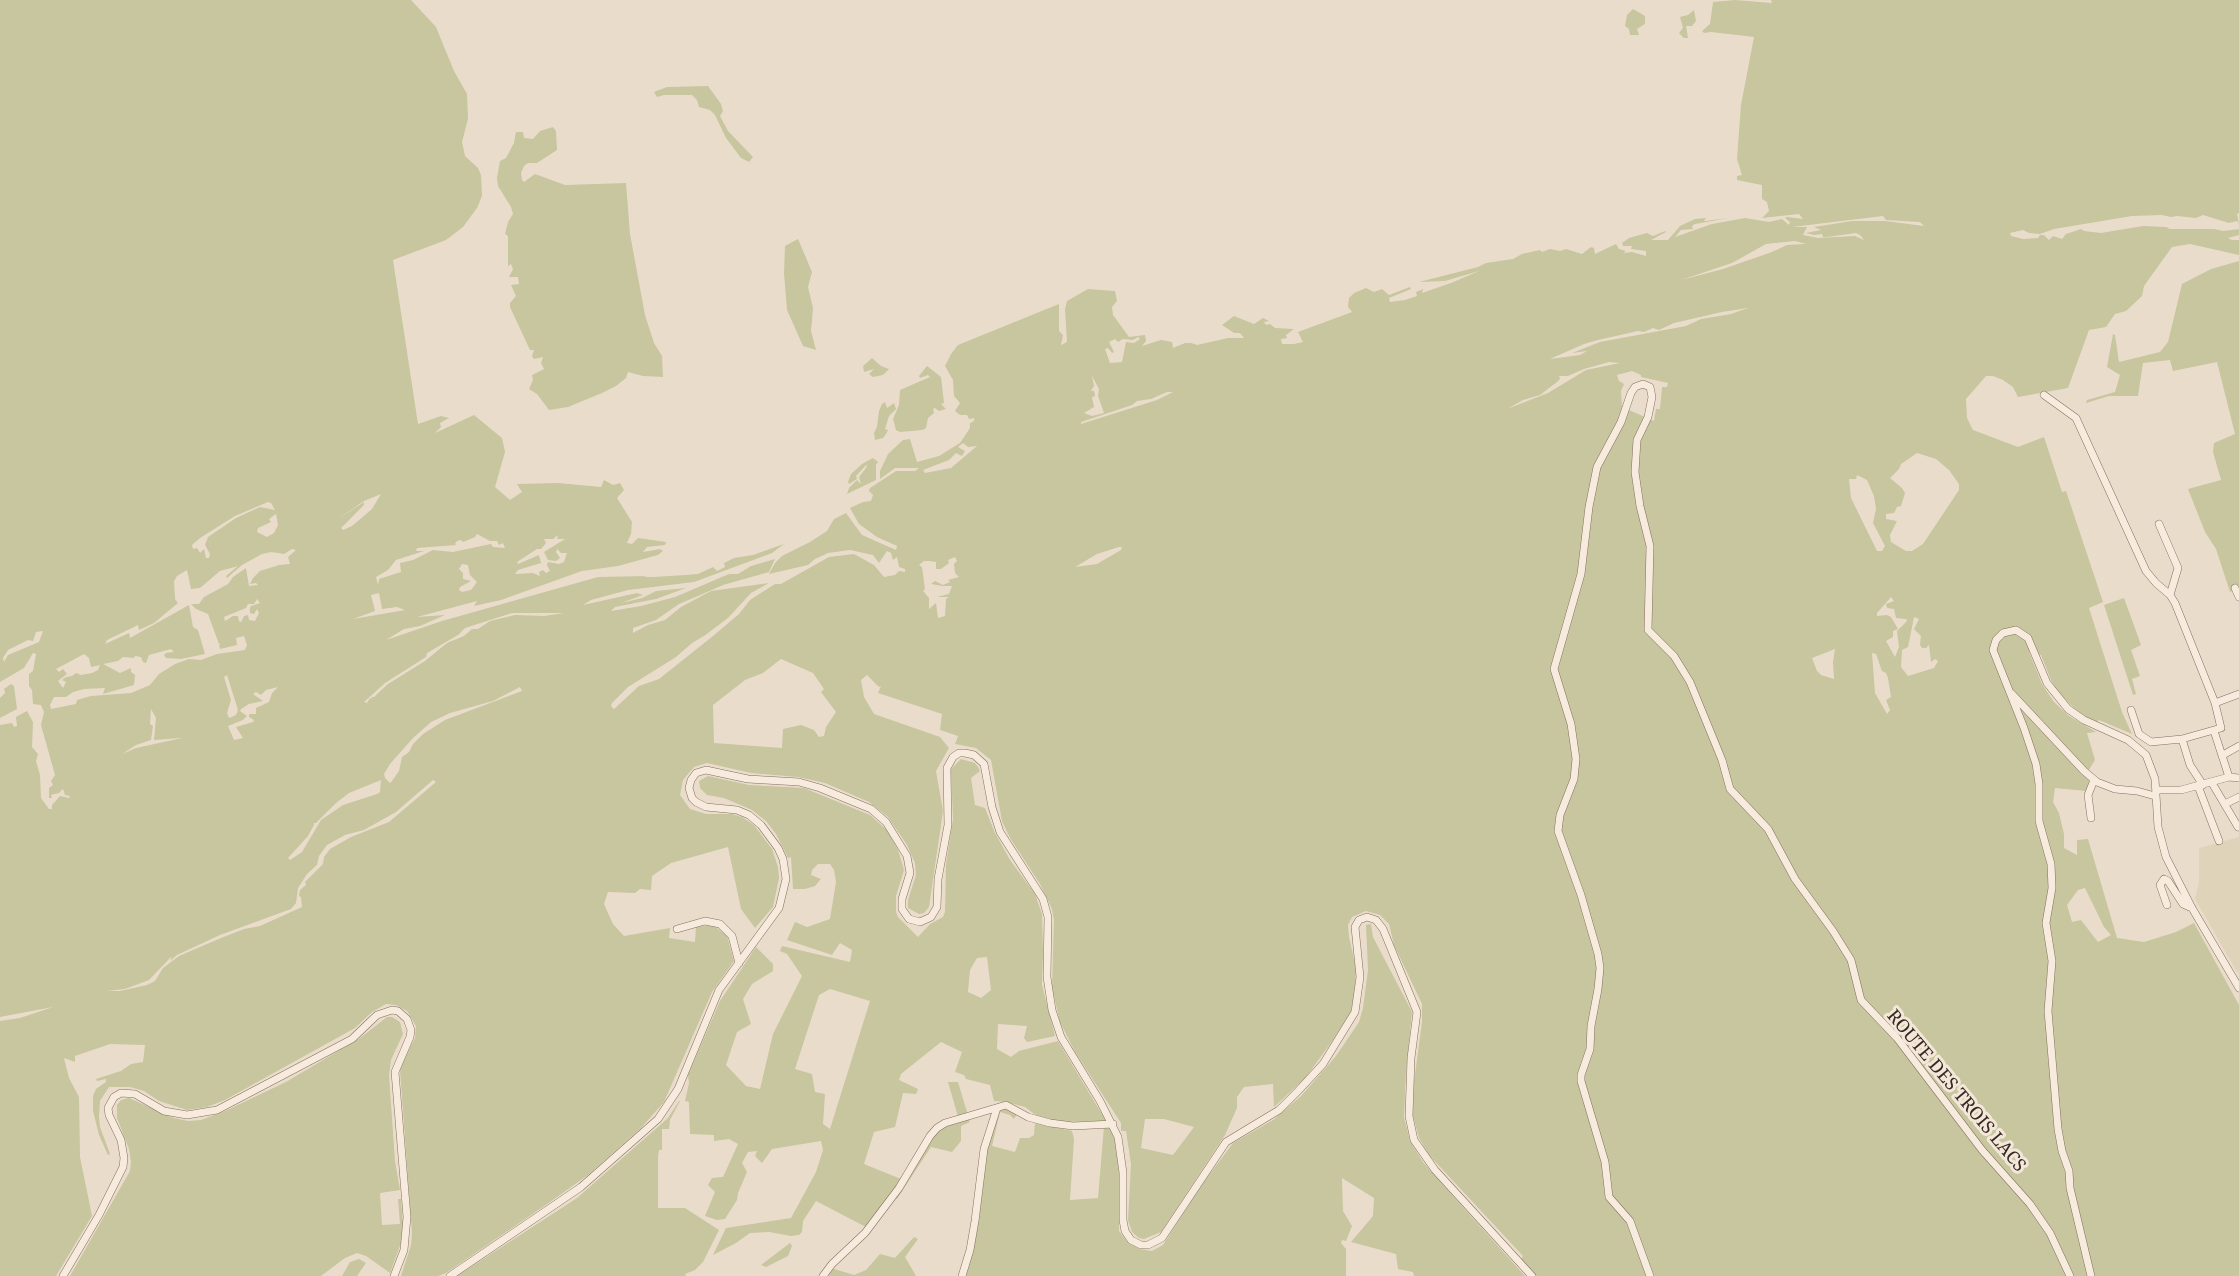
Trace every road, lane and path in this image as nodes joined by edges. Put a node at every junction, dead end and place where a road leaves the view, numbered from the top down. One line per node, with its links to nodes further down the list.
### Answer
1 (2044, 394): 4 (street)
2 (2159, 524): 4 (street)
3 (2235, 588): 5 (street)
4 (2170, 595): 8 (street)
5 (2239, 597)
6 (2008, 690): 16 (street); 19 (street); 40 (street)
7 (2239, 694): 8 (street)
8 (2215, 703): 10 (street)
9 (2131, 710): 11 (street)
10 (2214, 731): 11 (street); 13 (street)
11 (2182, 739): 18 (street)
12 (2239, 746): 13 (street)
13 (2223, 755): 14 (street)
14 (2229, 777): 15 (street); 17 (street)
15 (2239, 778)
16 (2094, 780): 19 (street); 22 (street)
17 (2212, 783): 18 (street); 21 (street)
18 (2201, 786): 19 (street); 24 (street)
19 (2156, 793): 26 (street)
20 (2239, 797): 21 (street)
21 (2225, 804): 23 (street)
22 (2091, 818)
23 (2238, 827)
24 (2219, 841)
25 (2168, 905): 26 (street)
26 (2192, 908): 29 (street)
27 (677, 929): 28 (street)
28 (739, 963): 31 (street); 34 (street)
29 (2239, 988)
30 (997, 1108): 31 (street); 35 (street); 36 (street)
31 (1113, 1124): 37 (street)
32 (63, 1276): 33 (street)
33 (393, 1276)
34 (450, 1276)
35 (823, 1276)
36 (962, 1276)
37 (1532, 1276)
38 (1650, 1276): 39 (street, ROUTE DES TROIS LACS)
39 (2070, 1276)
40 (2091, 1276)

